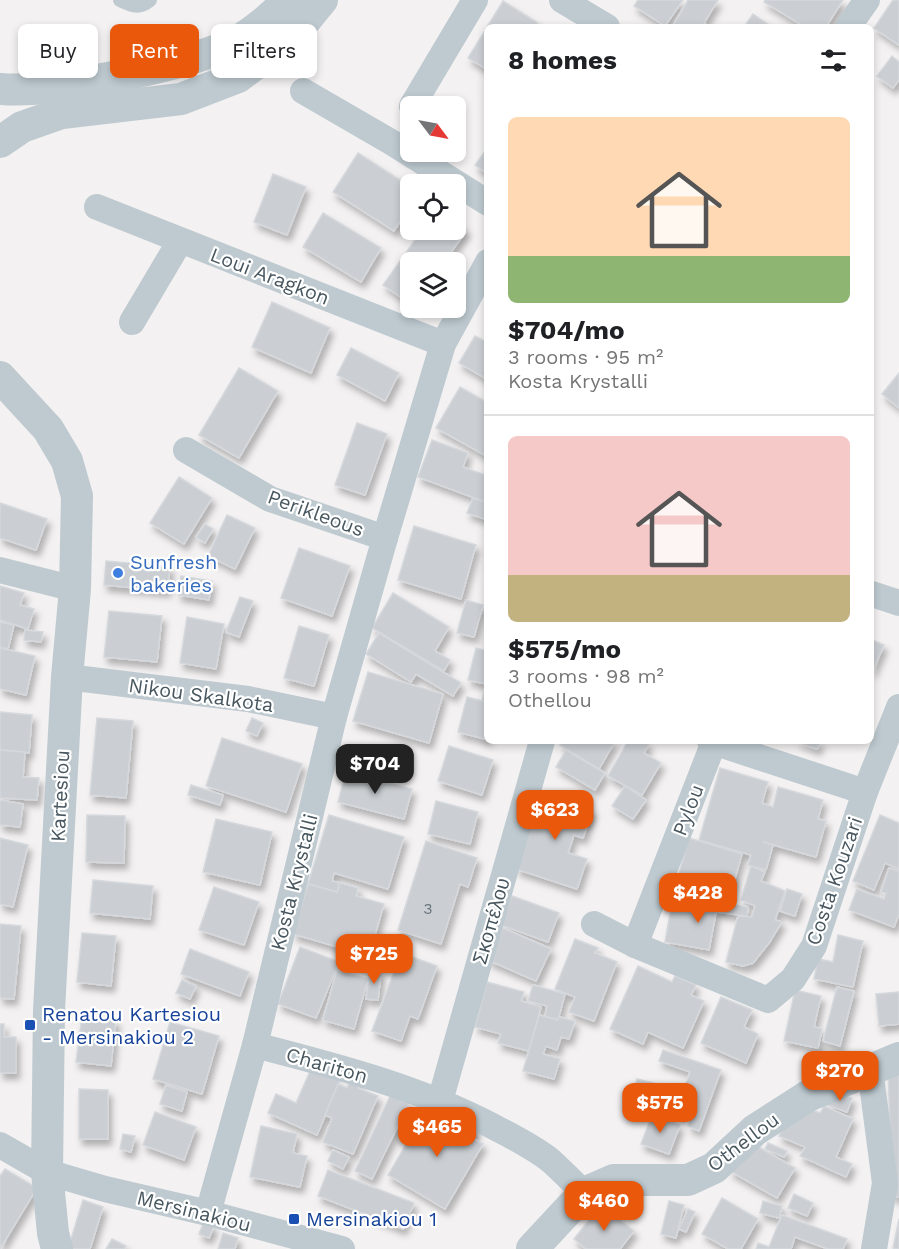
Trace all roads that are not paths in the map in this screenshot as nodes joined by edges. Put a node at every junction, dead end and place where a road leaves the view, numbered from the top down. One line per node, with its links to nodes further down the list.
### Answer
1 (120, 0): 2 (lane)
2 (150, 0)
3 (287, 0): 10 (street)
4 (322, 0): 14 (street)
5 (475, 0): 12 (street)
6 (562, 0): 8 (street)
7 (867, 0): 9 (street)
8 (602, 24)
9 (850, 24)
10 (0, 89)
11 (303, 91): 15 (street)
12 (418, 96)
13 (400, 128): 15 (street)
14 (0, 142)
15 (392, 142): 16 (street)
16 (484, 200)
17 (97, 207): 18 (street, Loui Aragkon)
18 (180, 241): 20 (street); 21 (street, Loui Aragkon)
19 (484, 269): 21 (street, Kosta Krystalli)
20 (132, 322)
21 (443, 344): 24 (street, Kosta Krystalli)
22 (0, 377): 26 (street, Kartesiou)
23 (186, 450): 24 (street, Perikleous)
24 (385, 538): 31 (street, Kosta Krystalli)
25 (0, 570): 26 (street)
26 (75, 589): 29 (street, Kartesiou)
27 (874, 595): 28 (street)
28 (899, 603)
29 (67, 677): 31 (street, Nikou Skalkota); 43 (street, Kartesiou)
30 (898, 709): 35 (street, Costa Kouzari)
31 (334, 717): 38 (street, Kosta Krystalli)
32 (541, 744): 41 (street, Σκοπέλου)
33 (711, 744): 37 (street, Pylou)
34 (718, 744): 35 (street, Pylou)
35 (865, 792): 37 (street, Costa Kouzari)
36 (594, 924): 37 (street, Costa Kouzari)
37 (634, 945)
38 (255, 1045): 41 (street, Chariton); 45 (street, Kosta Krystalli)
39 (899, 1058): 40 (street, Othellou)
40 (870, 1069): 44 (street, Othellou); 49 (street)
41 (440, 1101): 44 (street, Chariton)
42 (0, 1145): 43 (street, Mersinakiou)
43 (47, 1172): 45 (street, Mersinakiou); 46 (street, Kartesiou)
44 (584, 1193): 48 (street, Othellou)
45 (208, 1213): 47 (street, Mersinakiou)
46 (54, 1246)
47 (342, 1249)
48 (532, 1249)
49 (874, 1249)

